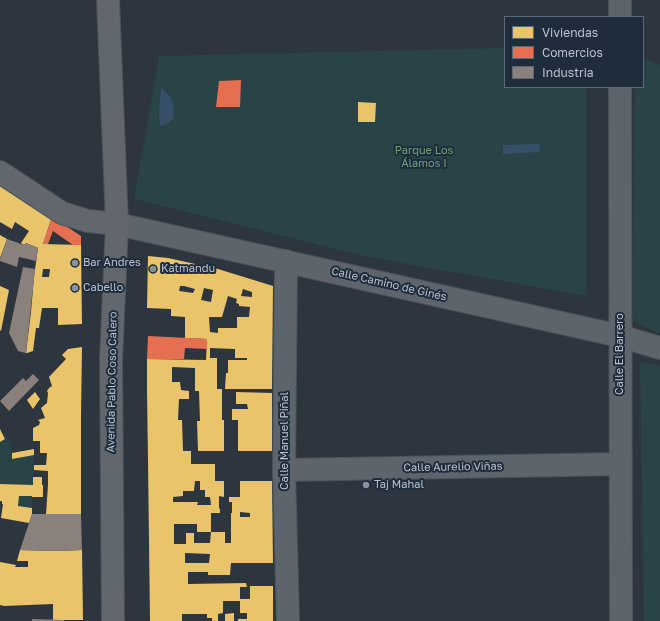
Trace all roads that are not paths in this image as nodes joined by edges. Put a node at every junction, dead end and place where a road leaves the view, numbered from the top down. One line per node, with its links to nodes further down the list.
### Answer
1 (108, 0): 6 (main road, Avenida Pablo Coso Calero)
2 (620, 0): 3 (street)
3 (620, 16)
4 (620, 88): 8 (street, Calle El Barrero)
5 (0, 172): 6 (main road)
6 (117, 224): 7 (street, Calle Camino de Ginés); 12 (main road, Avenida Pablo Coso Calero)
7 (286, 262): 8 (street, Calle Camino de Ginés); 11 (street, Calle Manuel Piñal)
8 (620, 336): 9 (street, Calle Camino de Ginés); 10 (street, Calle El Barrero)
9 (660, 348)
10 (621, 464): 11 (street, Calle Aurelio Viñas); 14 (street, Calle El Barrero)
11 (284, 470): 13 (street, Calle Manuel Piñal)
12 (112, 621)
13 (288, 621)
14 (621, 621)

